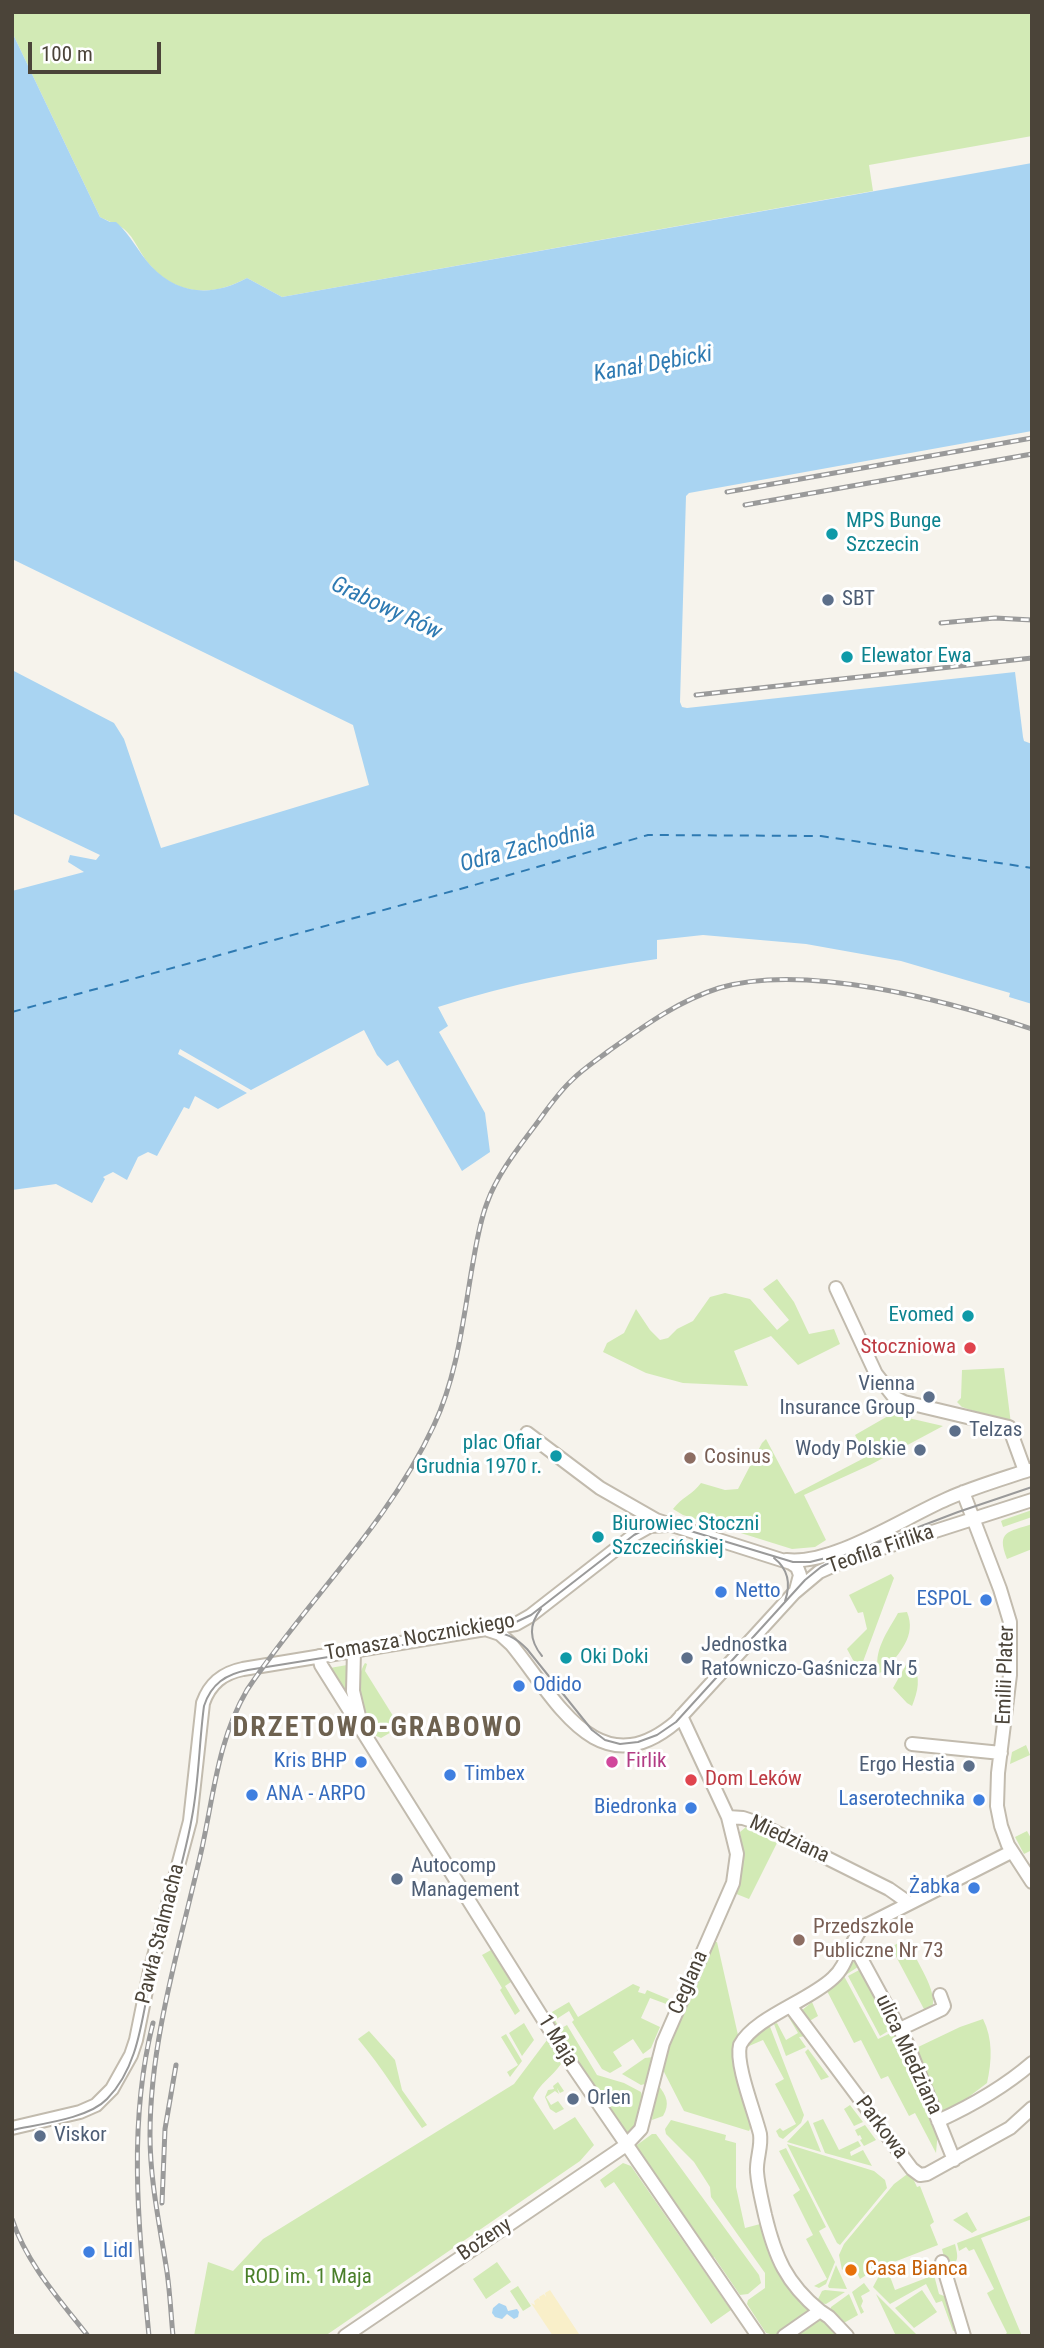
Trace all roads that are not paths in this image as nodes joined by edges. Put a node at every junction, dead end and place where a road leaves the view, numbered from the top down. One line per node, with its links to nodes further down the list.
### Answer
1 (836, 1288): 3 (street)
2 (527, 1433): 5 (street)
3 (1028, 1470): 4 (street, Teofila Firlika)
4 (963, 1492): 7 (street); 10 (street, Teofila Firlika)
5 (617, 1499): 8 (street); 9 (street)
6 (1032, 1500): 7 (street, Teofila Firlika)
7 (973, 1519): 11 (street, Teofila Firlika); 21 (street, Emilii Plater)
8 (668, 1525): 9 (street, Tomasza Nocznickiego); 10 (street)
9 (626, 1540): 12 (street, Tomasza Nocznickiego)
10 (779, 1559): 11 (street)
11 (794, 1593): 18 (street, Teofila Firlika)
12 (530, 1616): 13 (street, Tomasza Nocznickiego); 15 (street)
13 (485, 1629): 14 (street, Tomasza Nocznickiego); 15 (street, Teofila Firlika)
14 (354, 1651): 16 (street, Tomasza Nocznickiego); 19 (street, 1 Maja)
15 (519, 1654): 18 (street, Teofila Firlika)
16 (319, 1656): 17 (street, Tomasza Nocznickiego); 19 (street, 1 Maja)
17 (226, 1674): 33 (street, Pawła Stalmacha)
18 (681, 1716): 22 (street, Miedziana)
19 (369, 1738): 34 (street, 1 Maja)
20 (912, 1744): 21 (street, Emilii Plater)
21 (1001, 1753): 23 (street, Emilii Plater)
22 (728, 1817): 25 (street, Miedziana); 34 (street, Ceglana)
23 (1011, 1852): 24 (street, Emilii Plater); 25 (street)
24 (1032, 1882)
25 (909, 1903): 28 (street)
26 (857, 1951): 29 (street, ulica Miedziana)
27 (940, 1995): 29 (street)
28 (791, 2007): 35 (street, Parkowa); 37 (street)
29 (900, 2029): 32 (street, ulica Miedziana)
30 (1032, 2063): 32 (street)
31 (1032, 2108): 35 (street, Parkowa)
32 (938, 2121): 35 (street, ulica Miedziana)
33 (12, 2128)
34 (626, 2145): 38 (street, Bożeny); 39 (street, 1 Maja)
35 (954, 2160)
36 (942, 2262): 42 (street)
37 (820, 2311): 40 (street); 41 (street)
38 (345, 2336)
39 (758, 2336)
40 (784, 2336)
41 (847, 2336)
42 (964, 2336)

